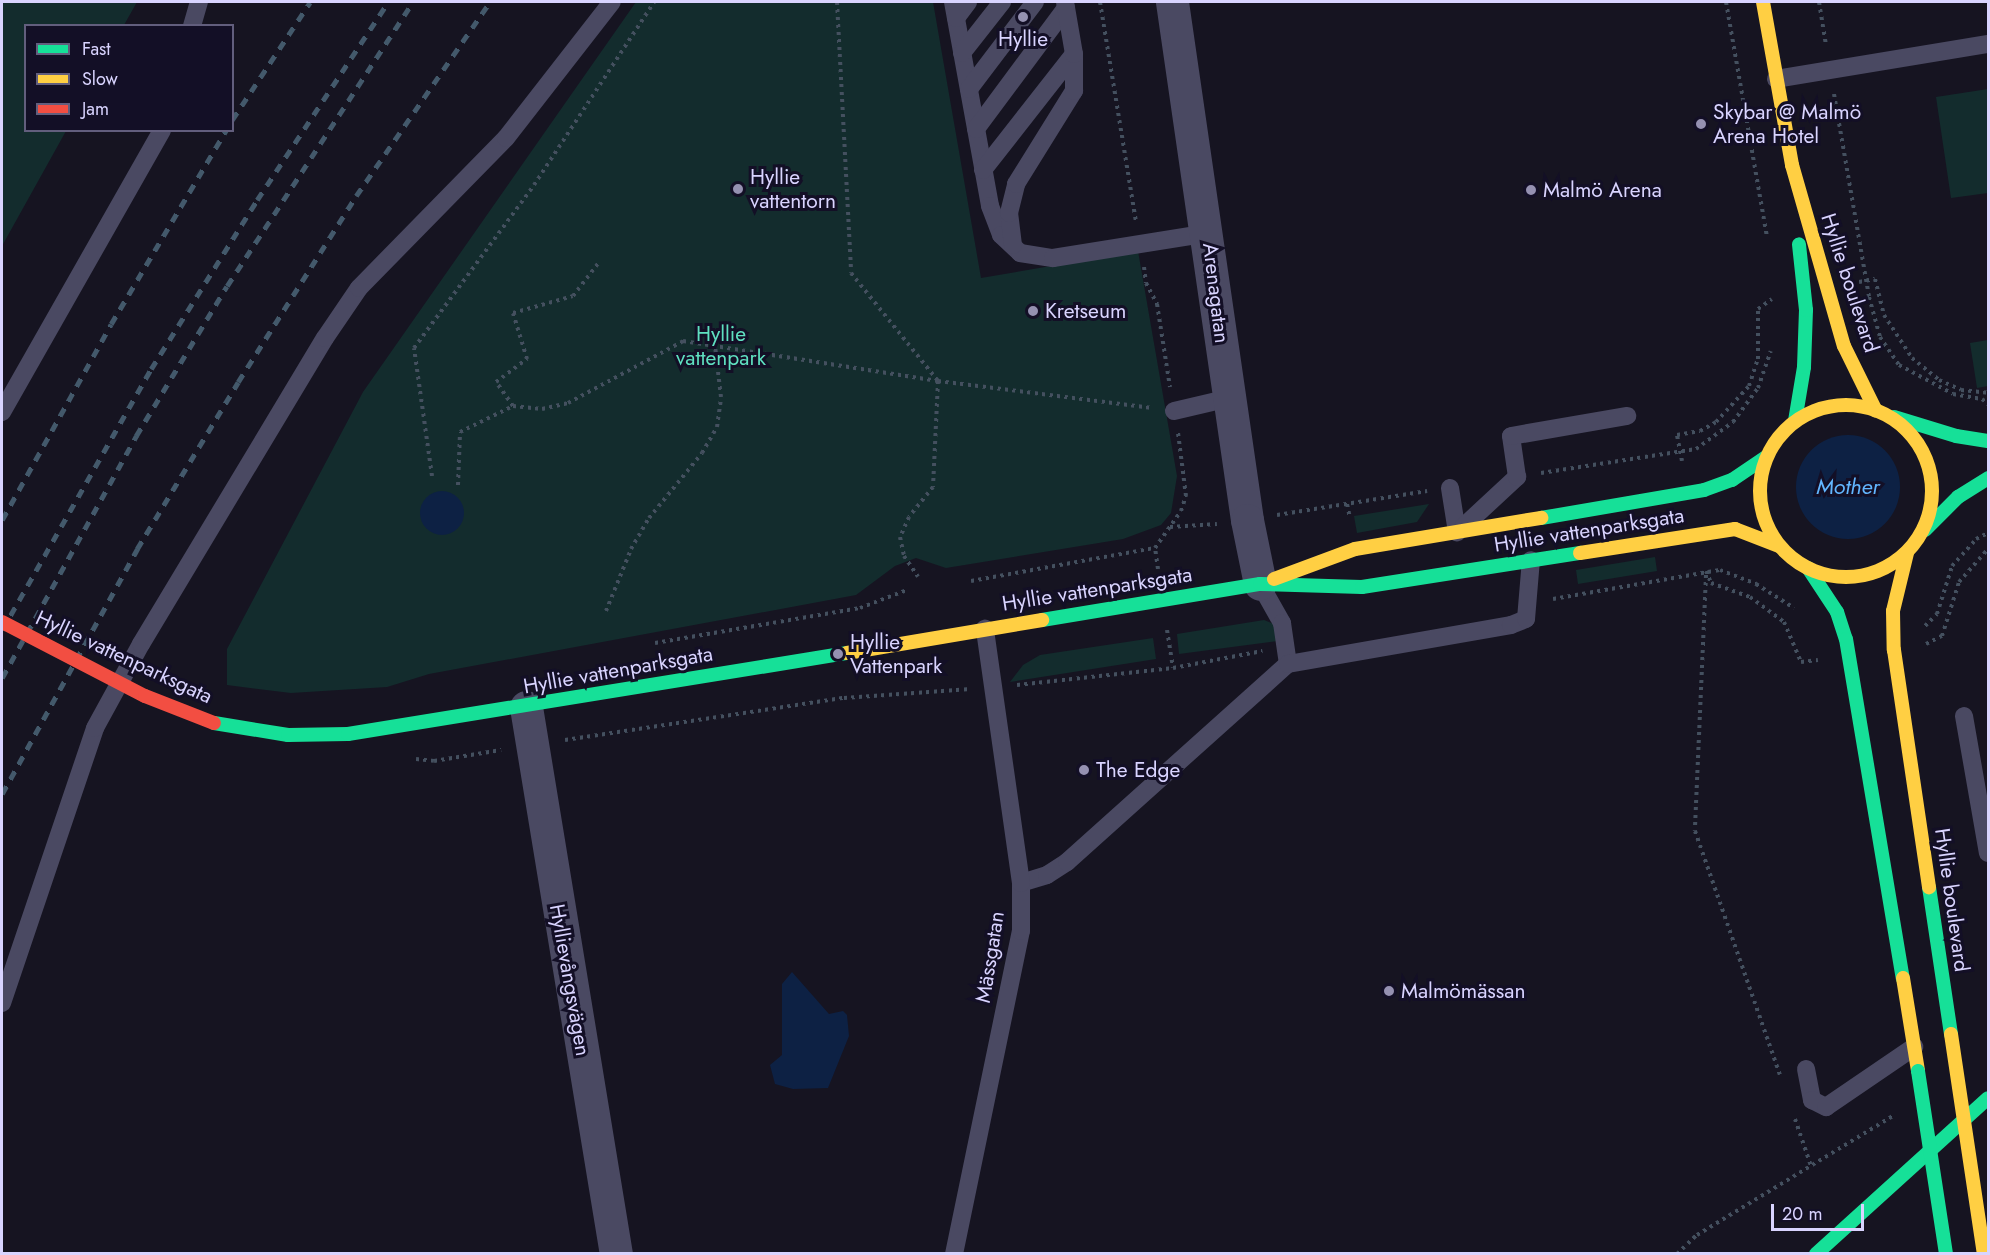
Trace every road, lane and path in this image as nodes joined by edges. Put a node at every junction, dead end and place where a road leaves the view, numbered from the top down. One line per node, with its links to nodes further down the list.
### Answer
1 (199, 2): 15 (lane)
2 (612, 2): 89 (lane)
3 (654, 2): 52 (path)
4 (837, 2): 39 (path)
5 (968, 2): 14 (lane)
6 (1002, 2): 17 (lane)
7 (1035, 2): 21 (lane)
8 (1100, 2): 29 (path)
9 (1172, 2): 26 (street, Arenagatan)
10 (1726, 2): 27 (path)
11 (1763, 2): 20 (street, Hyllie boulevard)
12 (1819, 2): 19 (path)
13 (1066, 5): 18 (lane); 22 (lane)
14 (954, 10): 17 (lane)
15 (193, 24)
16 (1989, 44): 19 (lane)
17 (962, 53): 21 (lane)
18 (1074, 54): 25 (lane); 28 (lane)
19 (1830, 69): 20 (lane); 31 (path)
20 (1776, 79): 24 (street, Hyllie boulevard)
21 (969, 89): 22 (lane)
22 (976, 129): 25 (lane)
23 (161, 132): 45 (lane)
24 (1792, 165): 33 (street, Hyllie boulevard); 34 (street, Hyllie boulevard)
25 (983, 170): 28 (lane)
26 (1209, 233): 29 (lane); 41 (street, Arenagatan)
27 (1768, 240)
28 (1013, 245): 29 (lane)
29 (1140, 245): 44 (path)
30 (600, 261): 43 (path)
31 (1866, 281): 33 (path); 40 (path); 42 (path)
32 (1770, 287): 35 (path)
33 (1828, 288): 46 (street, Hyllie boulevard)
34 (1804, 294): 35 (path); 48 (street, Hyllie boulevard)
35 (1770, 299): 36 (path); 56 (path)
36 (1771, 307)
37 (1771, 342): 50 (path)
38 (715, 346): 39 (path); 43 (path); 74 (path)
39 (938, 381): 44 (path); 69 (path)
40 (1989, 393)
41 (1229, 398): 44 (lane); 71 (street, Arenagatan)
42 (1989, 405)
43 (513, 406): 54 (path)
44 (1174, 411): 62 (path)
45 (2, 412)
46 (1882, 412): 48 (street); 49 (street); 60 (street)
47 (1627, 416): 57 (lane)
48 (1795, 421): 51 (street)
49 (1989, 441)
50 (1696, 449)
51 (1766, 457): 56 (street, Hyllie vattenparksgata); 61 (street)
52 (432, 476)
53 (1989, 478): 60 (street)
54 (458, 485)
55 (1450, 488): 57 (lane)
56 (1688, 493): 57 (street, Hyllie vattenparksgata)
57 (1457, 532): 71 (street, Hyllie vattenparksgata)
58 (1989, 533): 78 (path)
59 (1694, 534): 61 (street, Hyllie vattenparksgata); 65 (street, Hyllie vattenparksgata); 68 (path)
60 (1922, 534): 64 (street)
61 (1779, 546): 66 (street)
62 (1155, 548): 70 (path); 73 (path)
63 (1989, 549): 80 (path)
64 (1907, 553): 66 (street); 80 (street, Hyllie boulevard)
65 (1531, 560): 71 (street, Hyllie vattenparksgata); 82 (lane)
66 (1808, 568): 81 (street)
67 (1720, 570): 75 (path)
68 (1706, 572): 81 (path); 92 (path)
69 (918, 576)
70 (971, 581)
71 (1260, 584): 73 (street, Hyllie vattenparksgata); 82 (lane)
72 (907, 590): 79 (path)
73 (1162, 599): 77 (street, Hyllie vattenparksgata); 83 (path)
74 (606, 611)
75 (1800, 611)
76 (2, 622): 84 (street, Hyllie vattenparksgata, bridge)
77 (985, 629): 83 (lane, Mässgatan); 84 (street, Hyllie vattenparksgata)
78 (1917, 629)
79 (655, 643)
80 (1894, 650): 99 (street, Hyllie boulevard, bridge)
81 (1849, 656): 90 (street)
82 (1288, 664): 88 (lane)
83 (993, 688): 86 (path); 88 (lane, Mässgatan)
84 (526, 707): 100 (street, Hyllievångsvägen)
85 (1964, 716): 87 (lane)
86 (560, 741)
87 (1989, 853)
88 (1021, 883): 101 (lane, Mässgatan)
89 (2, 1003)
90 (1914, 1047): 91 (lane); 105 (street, bridge)
91 (1806, 1069)
92 (1780, 1077)
93 (1989, 1098): 103 (street)
94 (1792, 1110): 97 (path)
95 (1898, 1112): 97 (path)
96 (1979, 1128): 103 (street)
97 (1811, 1166): 102 (path)
98 (1989, 1211): 104 (street)
99 (1986, 1253)
100 (616, 1254)
101 (954, 1254)
102 (1677, 1254)
103 (1817, 1254)
104 (1929, 1254)
105 (1946, 1254)

